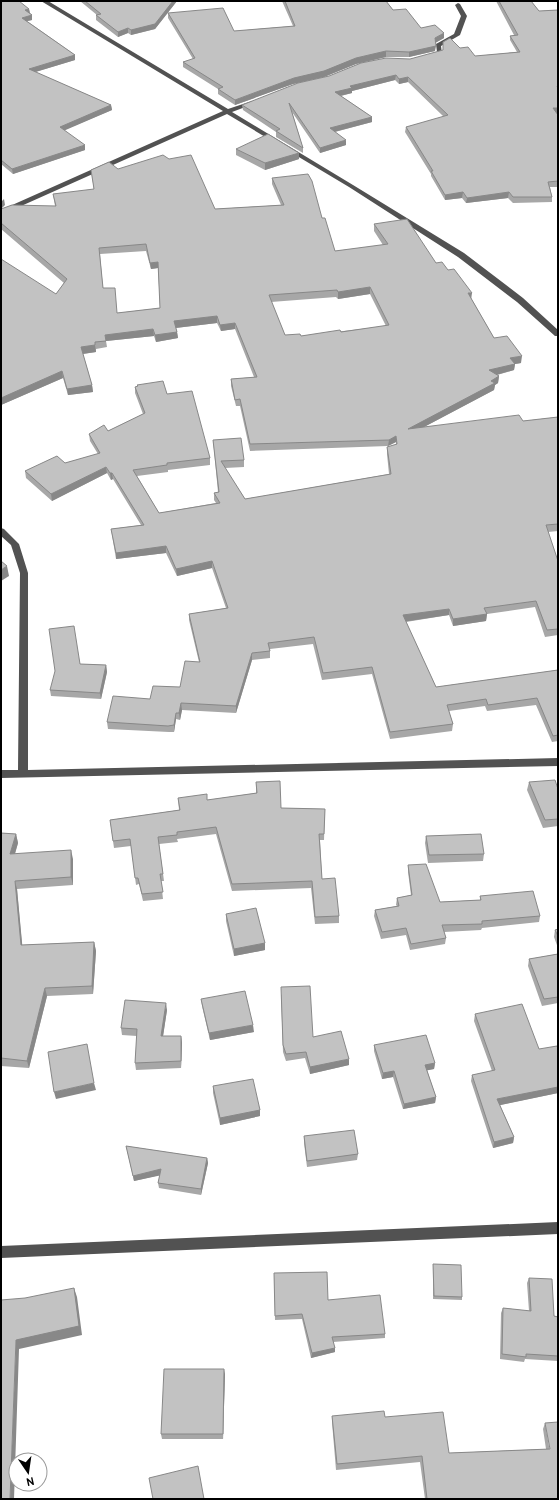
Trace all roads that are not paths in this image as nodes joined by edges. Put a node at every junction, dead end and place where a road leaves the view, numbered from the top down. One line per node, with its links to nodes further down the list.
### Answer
1 (44, 1): 5 (street)
2 (458, 5): 3 (street)
3 (421, 58)
4 (258, 100): 5 (street)
5 (226, 112): 6 (street); 7 (street)
6 (1, 213)
7 (558, 334)
8 (1, 531): 10 (street)
9 (558, 762): 10 (street)
10 (23, 773): 11 (street)
11 (1, 774)
12 (558, 1228): 13 (street)
13 (1, 1252)

